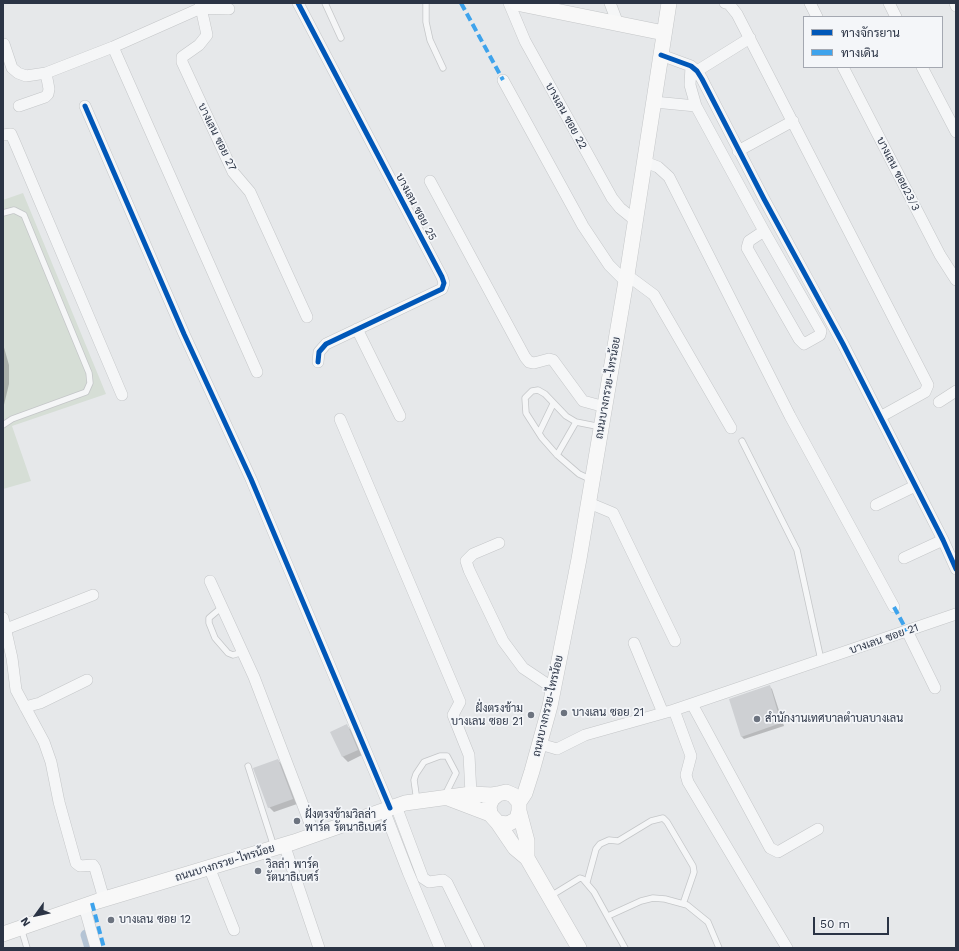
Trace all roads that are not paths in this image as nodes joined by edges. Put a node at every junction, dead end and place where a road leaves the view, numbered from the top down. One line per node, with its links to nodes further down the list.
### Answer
1 (298, 3): 46 (street, บางเลน ซอย 25)
2 (325, 3): 19 (lane)
3 (426, 3): 24 (lane)
4 (509, 3): 41 (street, บางเลน ซอย 22)
5 (516, 3): 17 (main road)
6 (610, 3): 17 (street)
7 (669, 3): 18 (main road, ถนนบางกรวย-ไทรน้อย)
8 (725, 3): 20 (street)
9 (810, 3): 15 (street)
10 (889, 3): 16 (street)
11 (955, 3): 13 (street)
12 (201, 6): 14 (street); 22 (street); 45 (street, บางเลน ซอย 27)
13 (956, 6)
14 (228, 9)
15 (816, 16)
16 (896, 16)
17 (618, 24): 18 (main road)
18 (664, 33): 23 (main road, ถนนบางกรวย-ไทรน้อย)
19 (341, 38)
20 (750, 38): 27 (street); 34 (street)
21 (4, 44): 28 (street)
22 (113, 47): 28 (street); 48 (street)
23 (661, 55): 27 (street); 30 (main road, ถนนบางกรวย-ไทรน้อย)
24 (443, 68)
25 (844, 68): 44 (street, บางเลน ซอย23/3)
26 (923, 68): 35 (street)
27 (694, 69): 33 (street); 37 (street)
28 (46, 73): 31 (street)
29 (503, 80): 43 (street)
30 (654, 102): 33 (street); 38 (main road, ถนนบางกรวย-ไทรน้อย)
31 (19, 106)
32 (85, 106): 97 (street)
33 (696, 106): 42 (street)
34 (793, 122): 37 (street); 55 (street)
35 (956, 132)
36 (3, 135): 50 (street)
37 (738, 151): 55 (street)
38 (645, 162): 41 (main road, ถนนบางกรวย-ไทรน้อย); 75 (street)
39 (430, 181): 53 (street)
40 (3, 213): 58 (lane)
41 (636, 221): 43 (main road, ถนนบางกรวย-ไทรน้อย)
42 (764, 232): 42 (street)
43 (627, 279): 53 (main road, ถนนบางกรวย-ไทรน้อย); 60 (street)
44 (956, 280)
45 (308, 316)
46 (358, 329): 47 (street, บางเลน ซอย 25); 54 (street)
47 (318, 362)
48 (257, 372)
49 (956, 390): 51 (street)
50 (122, 395)
51 (939, 402)
52 (553, 404): 57 (lane); 61 (lane); 61 (lane)
53 (605, 407): 59 (main road, ถนนบางกรวย-ไทรน้อย)
54 (400, 416)
55 (880, 418): 65 (street)
56 (340, 419): 93 (street)
57 (576, 422): 59 (lane); 63 (lane)
58 (3, 425)
59 (601, 427): 64 (main road, ถนนบางกรวย-ไทรน้อย)
60 (731, 428)
61 (539, 433): 63 (lane)
62 (742, 441): 82 (lane)
63 (557, 455): 64 (lane)
64 (592, 480): 66 (main road, ถนนบางกรวย-ไทรน้อย)
65 (915, 486): 67 (street); 68 (street)
66 (589, 503): 79 (street); 84 (main road, ถนนบางกรวย-ไทรน้อย)
67 (876, 505)
68 (943, 540): 70 (street); 71 (street)
69 (499, 543): 84 (street)
70 (904, 558)
71 (956, 569)
72 (210, 581): 74 (street)
73 (92, 595): 77 (street)
74 (222, 607): 81 (street); 81 (lane)
75 (894, 607)
76 (956, 614): 78 (street, บางเลน ซอย 21)
77 (4, 624): 87 (street)
78 (907, 631): 82 (street, บางเลน ซอย 21); 85 (street)
79 (675, 641)
80 (634, 643): 88 (street)
81 (243, 652): 100 (street)
82 (821, 661): 86 (street, บางเลน ซอย 21)
83 (87, 680): 87 (street)
84 (553, 688): 89 (main road, ถนนบางกรวย-ไทรน้อย)
85 (935, 688)
86 (692, 704): 88 (street, บางเลน ซอย 21); 99 (street)
87 (26, 707): 106 (street)
88 (669, 712): 89 (street, บางเลน ซอย 21); 121 (street)
89 (540, 744): 91 (main road, ถนนบางกรวย-ไทรน้อย)
90 (248, 766): 101 (lane)
91 (532, 771): 92 (main road, ถนนบางกรวย-ไทรน้อย); 96 (main road, ถนนบางกรวย-ไทรน้อย)
92 (502, 793): 93 (main road, ถนนบางกรวย-ไทรน้อย); 96 (main road); 98 (main road)
93 (471, 794): 94 (main road, ถนนบางกรวย-ไทรน้อย)
94 (446, 798): 95 (main road, ถนนบางกรวย-ไทรน้อย); 95 (lane); 98 (main road, ถนนบางกรวย-ไทรน้อย)
95 (417, 801): 97 (main road, ถนนบางกรวย-ไทรน้อย)
96 (519, 806): 98 (main road); 102 (main road)
97 (390, 808): 100 (main road, ถนนบางกรวย-ไทรน้อย); 116 (street); 117 (street)
98 (494, 818): 102 (main road)
99 (818, 829)
100 (314, 834): 101 (main road, ถนนบางกรวย-ไทรน้อย)
101 (279, 846): 103 (main road, ถนนบางกรวย-ไทรน้อย); 115 (street)
102 (527, 858): 105 (main road)
103 (209, 867): 106 (main road, ถนนบางกรวย-ไทรน้อย); 111 (street)
104 (586, 882): 105 (lane); 107 (lane); 109 (lane)
105 (549, 897): 118 (main road)
106 (104, 899): 108 (main road, ถนนบางกรวย-ไทรน้อย)
107 (683, 904): 109 (lane); 120 (lane)
108 (84, 906): 110 (main road, ถนนบางกรวย-ไทรน้อย); 114 (street)
109 (608, 916): 119 (lane)
110 (21, 928): 112 (main road, ถนนบางกรวย-ไทรน้อย); 113 (lane)
111 (234, 930)
112 (3, 934)
113 (27, 948)
114 (96, 948)
115 (319, 948)
116 (440, 948)
117 (479, 948)
118 (579, 948)
119 (625, 948)
120 (719, 948)
121 (787, 948)

